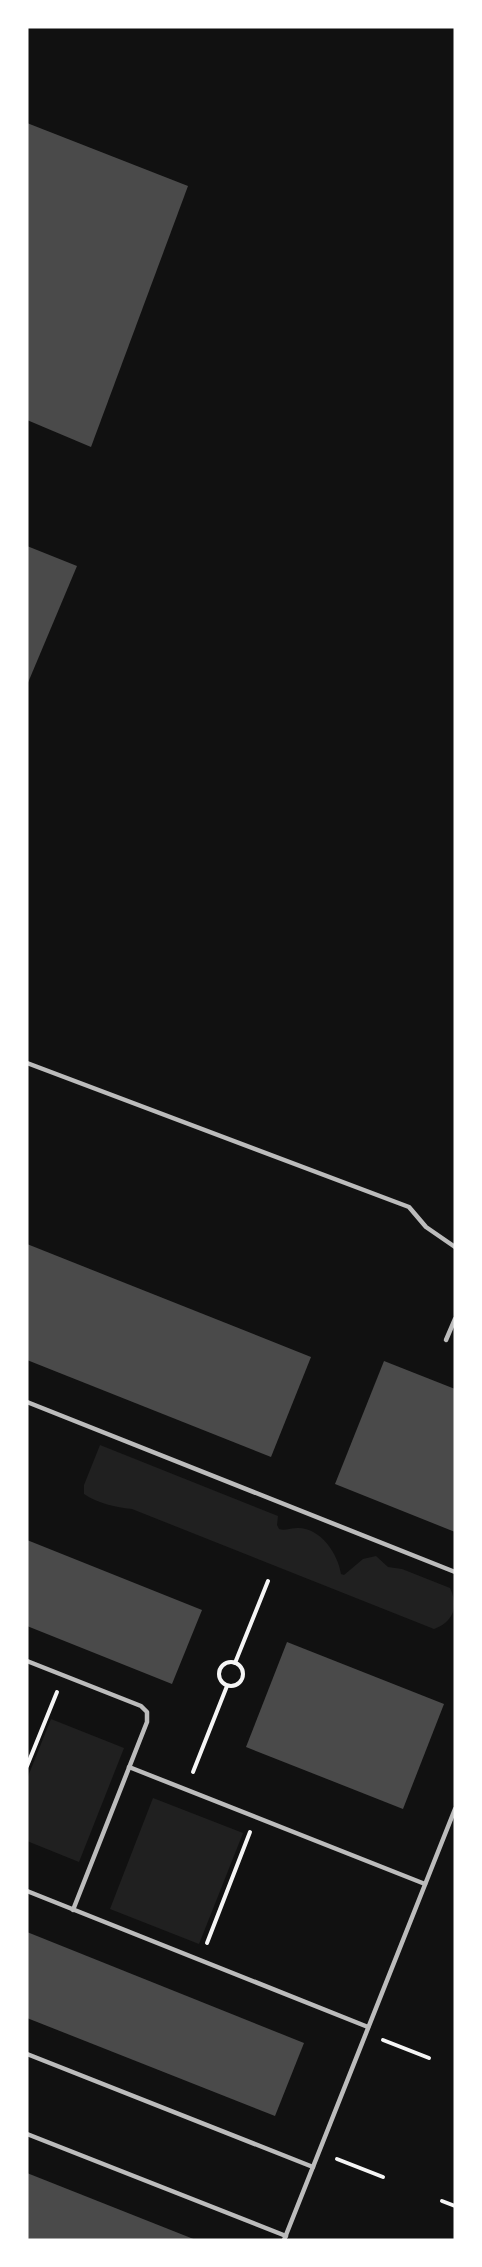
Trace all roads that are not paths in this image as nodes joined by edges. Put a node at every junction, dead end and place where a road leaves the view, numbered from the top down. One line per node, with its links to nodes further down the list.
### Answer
1 (27, 1063): 2 (lane)
2 (455, 1247)
3 (455, 1319): 4 (lane)
4 (446, 1340)
5 (27, 1402): 6 (lane)
6 (455, 1572)
7 (27, 1661): 8 (lane)
8 (129, 1767): 10 (lane); 12 (lane)
9 (455, 1809): 10 (lane)
10 (425, 1884): 13 (lane)
11 (27, 1891): 12 (lane)
12 (73, 1910): 13 (lane)
13 (369, 2027): 16 (lane)
14 (27, 2054): 16 (lane)
15 (27, 2134): 17 (lane)
16 (313, 2167): 17 (lane)
17 (285, 2238)

